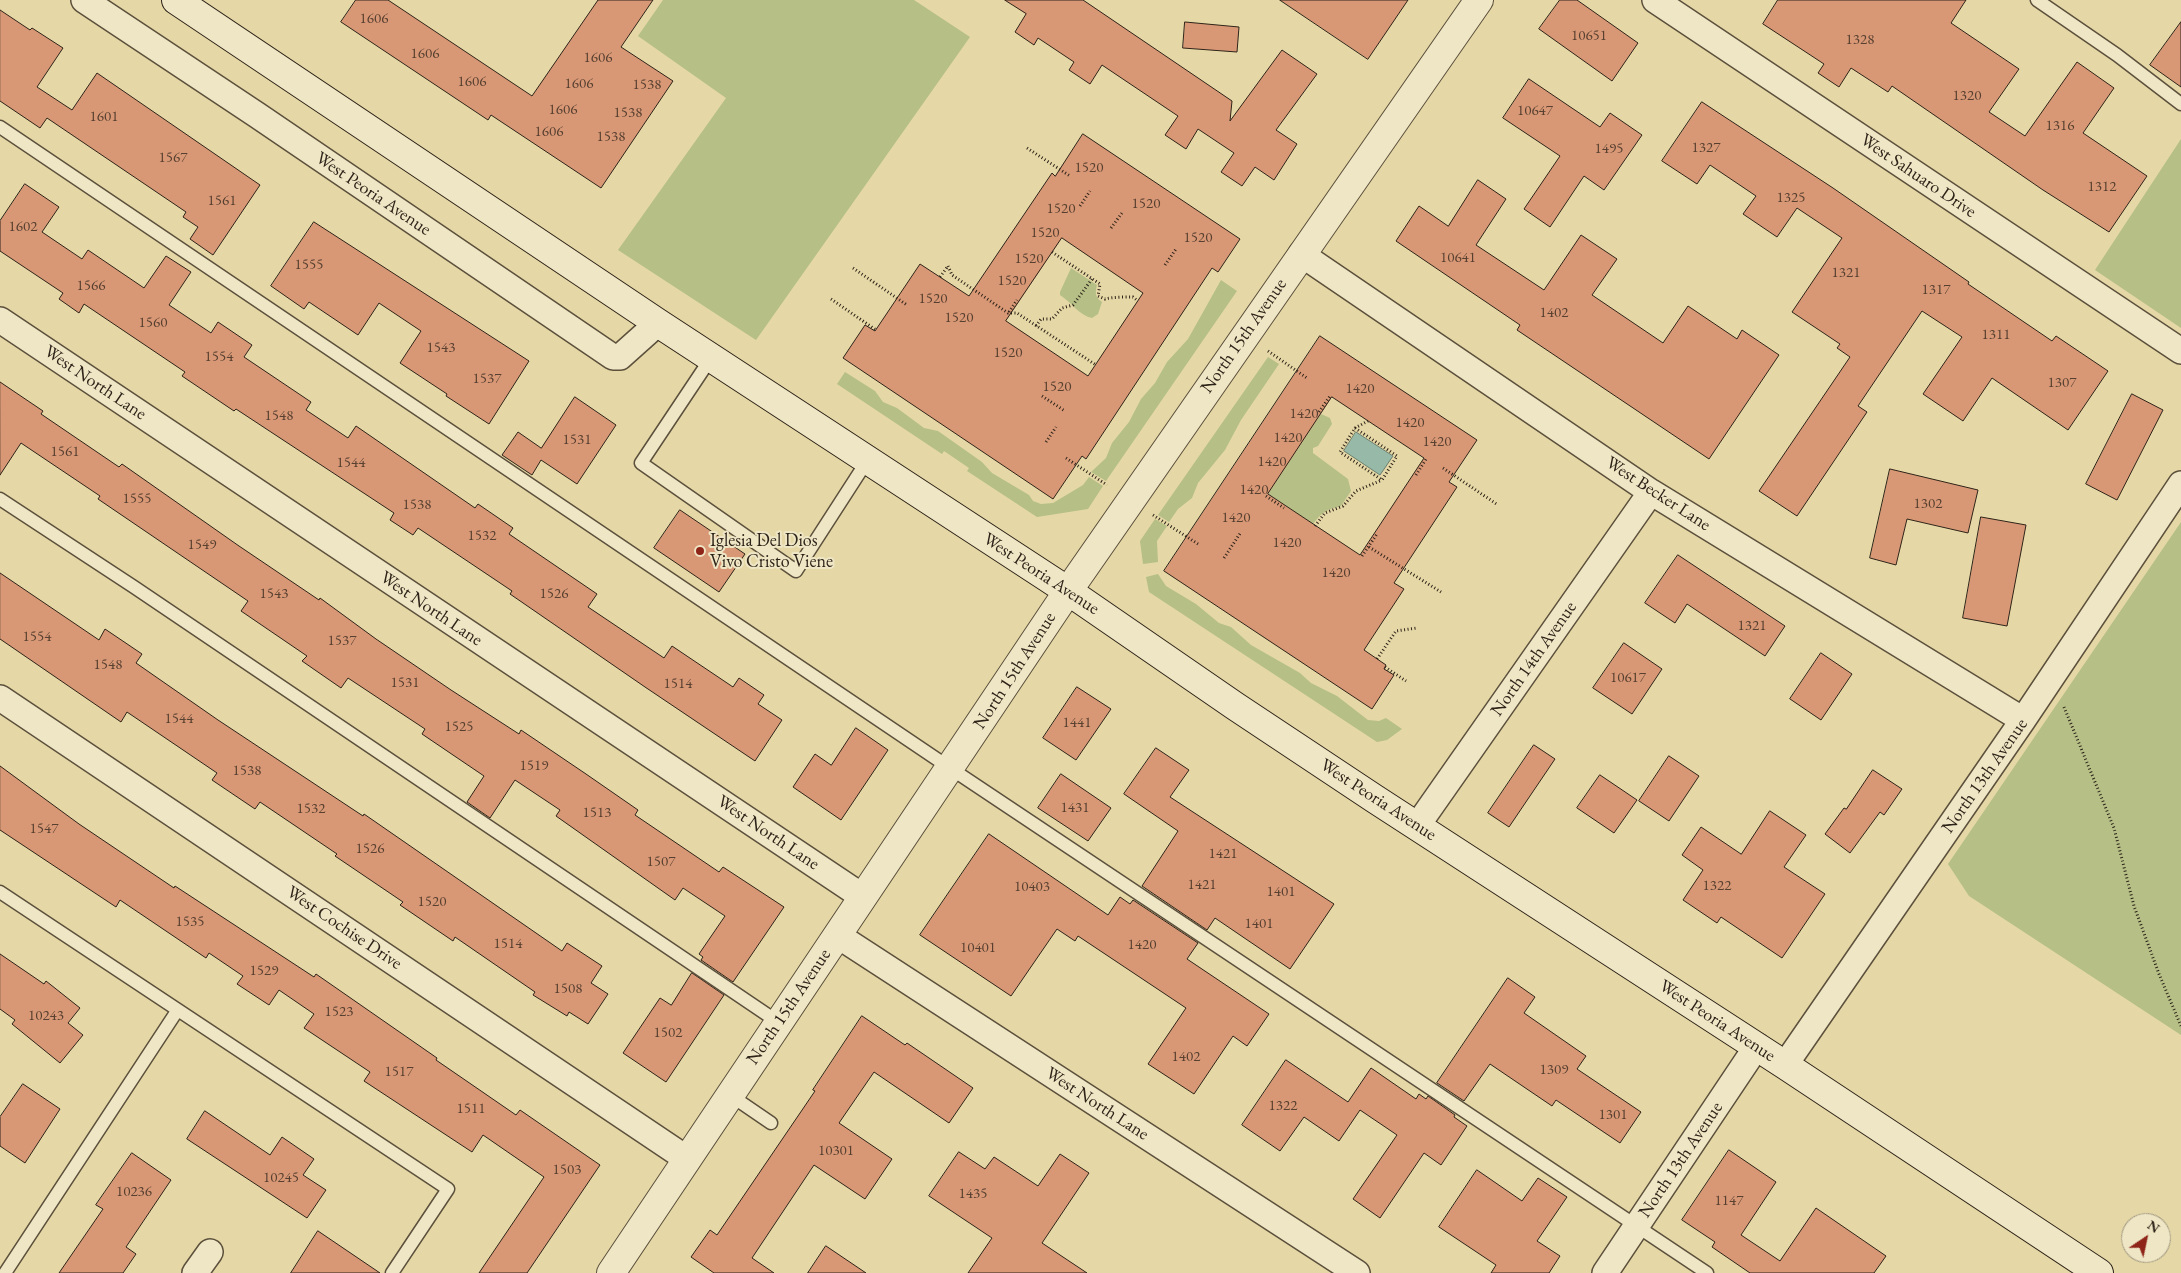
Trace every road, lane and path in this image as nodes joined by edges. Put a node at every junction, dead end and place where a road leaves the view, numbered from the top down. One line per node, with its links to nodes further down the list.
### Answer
1 (84, 0): 27 (street, West Peoria Avenue)
2 (176, 0): 27 (main road, West Peoria Avenue)
3 (1478, 0): 16 (main road, North 15th Avenue)
4 (1655, 0): 31 (street, West Sahuaro Drive)
5 (2037, 0): 6 (lane)
6 (2181, 104)
7 (0, 127): 73 (lane)
8 (1027, 148): 9 (path)
9 (1070, 176)
10 (1090, 191): 11 (path)
11 (1080, 206)
12 (1122, 213): 13 (path)
13 (1111, 228)
14 (1176, 248): 17 (path)
15 (1052, 252): 20 (path)
16 (1301, 254): 51 (street, West Becker Lane); 64 (main road, North 15th Avenue)
17 (1165, 265)
18 (852, 268): 24 (path)
19 (940, 277): 25 (path)
20 (1092, 278): 23 (path); 28 (path)
21 (831, 299): 29 (path)
22 (1017, 300): 25 (path)
23 (1138, 301)
24 (907, 305)
25 (1008, 313): 28 (path)
26 (0, 320): 76 (street, West North Lane)
27 (658, 324): 32 (main road, West Peoria Avenue)
28 (1036, 326): 33 (path)
29 (876, 330)
30 (1267, 351): 34 (path)
31 (2181, 351)
32 (711, 358): 45 (main road, West Peoria Avenue); 45 (lane)
33 (1096, 365)
34 (1307, 378)
35 (1042, 396): 37 (path)
36 (1330, 396): 38 (path)
37 (1065, 411)
38 (1319, 412)
39 (1368, 421): 41 (path)
40 (1056, 427): 42 (path)
41 (1355, 428): 48 (path); 48 (path)
42 (1046, 442)
43 (1066, 458): 50 (path)
44 (1426, 459): 47 (path)
45 (867, 461): 64 (main road, West Peoria Avenue)
46 (1443, 468): 54 (path)
47 (1416, 475)
48 (1382, 480): 57 (path)
49 (2181, 484): 69 (street, North 13th Avenue)
50 (1108, 486)
51 (1651, 492): 72 (street, West Becker Lane); 74 (street, North 14th Avenue)
52 (1266, 496): 55 (path)
53 (0, 499): 79 (lane)
54 (1498, 505)
55 (1284, 508)
56 (1153, 515): 60 (path)
57 (1315, 526)
58 (1241, 532): 63 (path)
59 (1377, 534): 61 (path)
60 (1198, 544)
61 (1369, 547): 62 (path); 65 (path)
62 (1362, 556)
63 (1224, 558)
64 (1068, 590): 73 (main road, North 15th Avenue); 74 (main road, West Peoria Avenue)
65 (1441, 592)
66 (1417, 628): 67 (path)
67 (1377, 659)
68 (1385, 667): 70 (path)
69 (2051, 679): 72 (street, North 13th Avenue); 80 (path)
70 (1406, 682)
71 (0, 698): 85 (street, West Cochise Drive)
72 (2023, 720): 82 (street, North 13th Avenue)
73 (950, 768): 76 (main road, North 15th Avenue); 86 (lane)
74 (1417, 826): 81 (main road, West Peoria Avenue)
75 (0, 892): 78 (lane)
76 (863, 897): 77 (main road, North 15th Avenue)
77 (837, 935): 79 (main road, North 15th Avenue); 92 (street, West North Lane)
78 (177, 1011): 89 (lane); 91 (lane)
79 (778, 1022): 83 (main road, North 15th Avenue)
80 (2181, 1026)
81 (1757, 1046): 82 (main road, West Peoria Avenue); 86 (street, North 13th Avenue)
82 (1785, 1065): 95 (main road, West Peoria Avenue)
83 (730, 1095): 84 (lane); 85 (main road, North 15th Avenue)
84 (771, 1123)
85 (687, 1159): 88 (main road, North 15th Avenue)
86 (1636, 1226): 93 (street, North 13th Avenue); 94 (lane)
87 (210, 1252): 90 (street)
88 (614, 1272)
89 (5, 1273)
90 (196, 1273)
91 (392, 1273)
92 (1357, 1273)
93 (1604, 1273)
94 (1707, 1273)
95 (2100, 1273)

